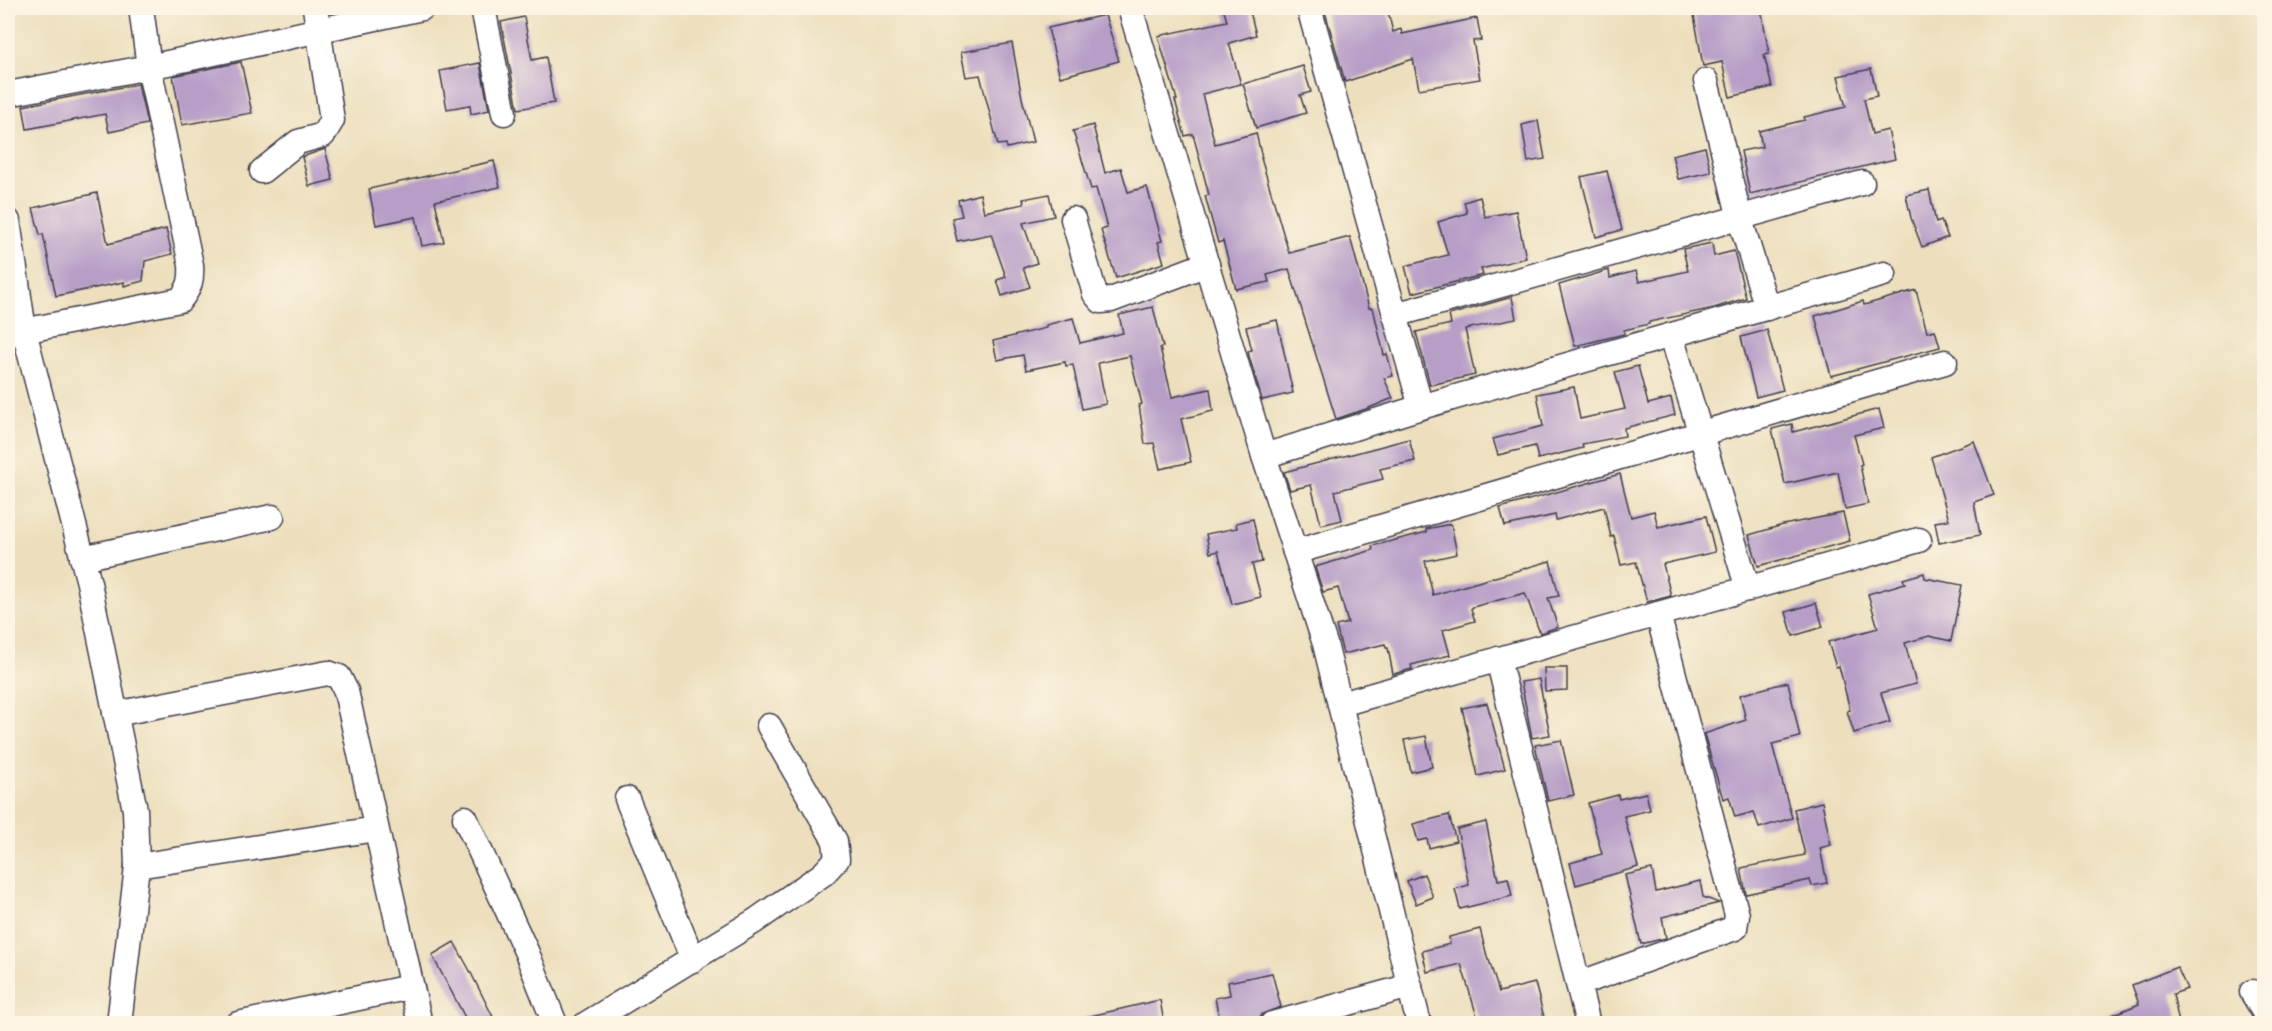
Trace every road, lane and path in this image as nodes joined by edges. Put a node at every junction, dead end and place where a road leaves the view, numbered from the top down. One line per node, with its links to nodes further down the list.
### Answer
1 (141, 8): 7 (street)
2 (422, 8): 6 (street)
3 (483, 8): 10 (street)
4 (1130, 8): 16 (street)
5 (1309, 8): 19 (street)
6 (317, 19): 7 (street); 11 (street)
7 (149, 67): 9 (street); 20 (street)
8 (1706, 81): 14 (street)
9 (8, 94)
10 (504, 113)
11 (262, 171)
12 (1862, 183): 14 (street)
13 (1073, 219): 16 (street)
14 (1740, 219): 18 (street); 19 (street)
15 (8, 221): 20 (street)
16 (1207, 264): 25 (street)
17 (1884, 274): 18 (street)
18 (1767, 308): 21 (street)
19 (1395, 315): 23 (street)
20 (16, 332): 29 (street)
21 (1671, 336): 23 (street); 24 (street)
22 (1945, 362): 24 (street)
23 (1421, 407): 25 (street)
24 (1701, 432): 28 (street); 30 (street)
25 (1264, 456): 28 (street)
26 (272, 517): 29 (street)
27 (1919, 540): 30 (street)
28 (1295, 552): 33 (street)
29 (82, 558): 34 (street)
30 (1748, 589): 31 (street)
31 (1658, 614): 32 (street); 41 (street)
32 (1498, 659): 33 (street); 41 (street)
33 (1341, 704): 42 (street)
34 (115, 714): 38 (street); 39 (street)
35 (769, 726): 40 (street)
36 (627, 799): 40 (street)
37 (465, 818): 49 (street)
38 (376, 829): 39 (street); 43 (street)
39 (137, 866): 46 (street)
40 (693, 960): 50 (street)
41 (1578, 984): 53 (street)
42 (1410, 986): 51 (street); 52 (street)
43 (410, 987): 47 (street); 48 (street)
44 (2252, 992): 45 (street)
45 (2265, 1012)
46 (119, 1023)
47 (238, 1023)
48 (420, 1023)
49 (555, 1023)
50 (586, 1023)
51 (1272, 1023)
52 (1419, 1023)
53 (1588, 1023)

